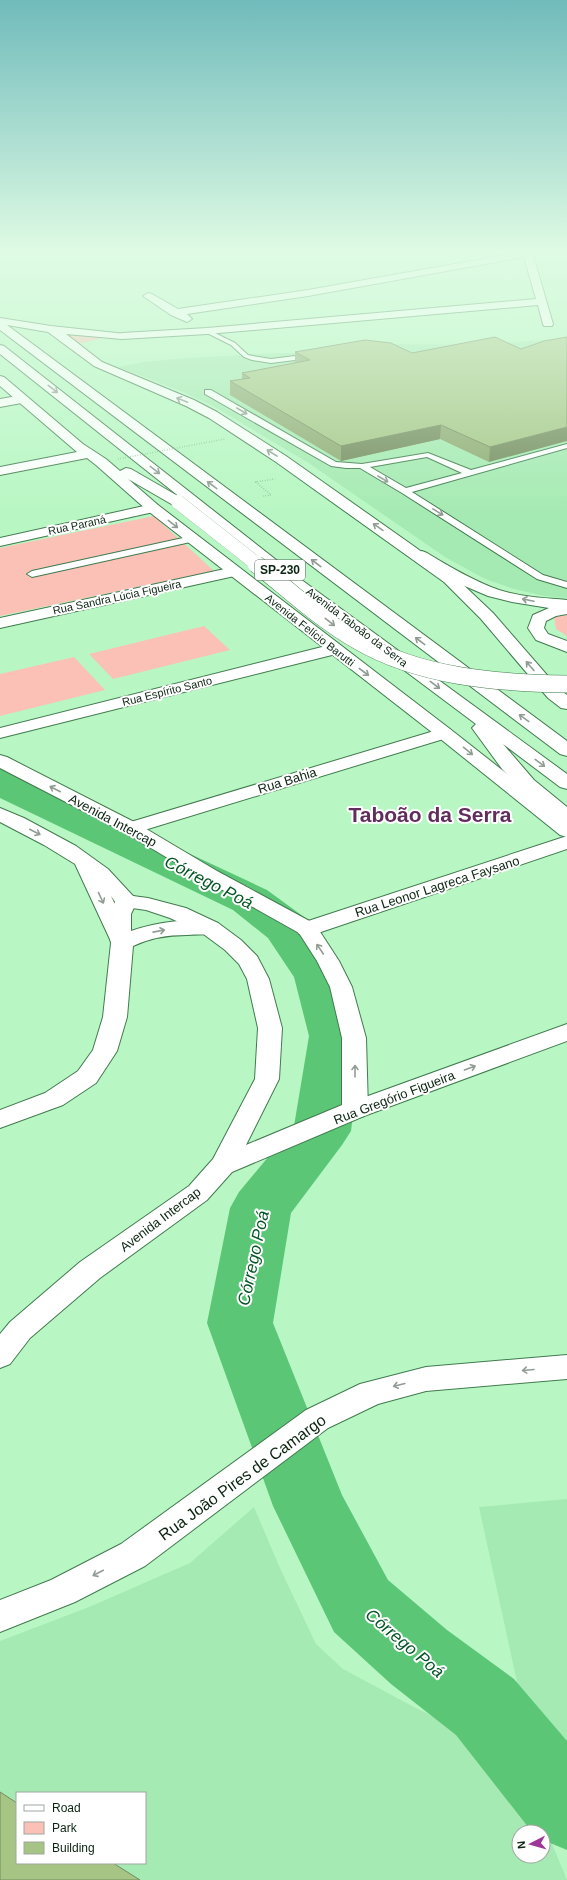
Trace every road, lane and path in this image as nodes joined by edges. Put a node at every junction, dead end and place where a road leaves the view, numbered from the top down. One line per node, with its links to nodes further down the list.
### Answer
1 (16, 338): 8 (main road, SP-230)
2 (66, 338): 5 (main road)
3 (114, 338): 5 (main road)
4 (220, 338): 7 (lane)
5 (76, 346): 15 (main road, one-way to 5)
6 (0, 348): 40 (main road, Avenida Taboão da Serra / SP-230, one-way to 40)
7 (319, 355)
8 (41, 357): 9 (main road); 43 (main road, SP-230, one-way to 8)
9 (80, 370)
10 (0, 380): 13 (main road, Avenida Felício Barutti)
11 (133, 392): 15 (main road)
12 (208, 392): 20 (lane, one-way to 20)
13 (23, 399): 14 (main road); 18 (main road, Avenida Felício Barutti)
14 (0, 403)
15 (239, 433): 29 (main road, one-way to 15)
16 (225, 439): 19 (path, bridge)
17 (567, 446): 22 (lane)
18 (89, 454): 21 (main road); 26 (main road, Avenida Felício Barutti); 38 (main road, one-way to 38, bridge)
19 (118, 459)
20 (362, 466): 22 (lane); 25 (lane, one-way to 25)
21 (1, 467)
22 (470, 473): 25 (lane)
23 (281, 477): 24 (path)
24 (255, 482)
25 (405, 491): 32 (lane, one-way to 32)
26 (153, 508): 27 (main road, Avenida Felício Barutti, one-way to 27); 28 (main road, Rua Paraná)
27 (192, 539): 30 (main road, Avenida Felício Barutti); 31 (lane)
28 (0, 542)
29 (410, 550): 33 (main road, one-way to 29); 39 (main road, one-way to 29)
30 (234, 572): 35 (main road, Rua Sandra Lúcia Figueira); 37 (main road, Avenida Felício Barutti)
31 (32, 574)
32 (567, 585)
33 (567, 605)
34 (567, 609): 36 (main road)
35 (0, 623)
36 (567, 647)
37 (334, 649): 41 (main road, Rua Espírito Santo); 42 (main road, Avenida Felício Barutti, one-way to 42)
38 (567, 684)
39 (567, 704)
40 (466, 708): 45 (main road, Avenida Taboão da Serra / SP-230, one-way to 45); 47 (main road)
41 (0, 733)
42 (444, 733): 48 (main road, Rua Bahia); 49 (main road, Avenida Felício Barutti, one-way to 49)
43 (567, 750)
44 (0, 761): 48 (main road, Avenida Intercap, one-way to 44)
45 (567, 783)
46 (0, 814): 51 (main road, one-way to 51)
47 (567, 817)
48 (131, 828): 54 (main road, Avenida Intercap)
49 (567, 831)
50 (567, 842): 54 (main road, Rua Leonor Lagreca Faysano)
51 (85, 863): 52 (main road); 55 (main road, one-way to 55)
52 (126, 901): 53 (main road, Avenida Intercap); 55 (main road)
53 (210, 928): 55 (main road, one-way to 53); 59 (main road, Avenida Intercap)
54 (307, 929): 57 (main road, Avenida Intercap, one-way to 54)
55 (122, 943): 58 (main road)
56 (567, 1032): 57 (main road, Rua Gregório Figueira, one-way to 56)
57 (355, 1110): 59 (main road, Rua Gregório Figueira)
58 (0, 1119)
59 (223, 1165): 60 (main road, Avenida Intercap)
60 (0, 1356)
61 (567, 1367): 62 (main road, Rua João Pires de Camargo, one-way to 62)
62 (0, 1616)

